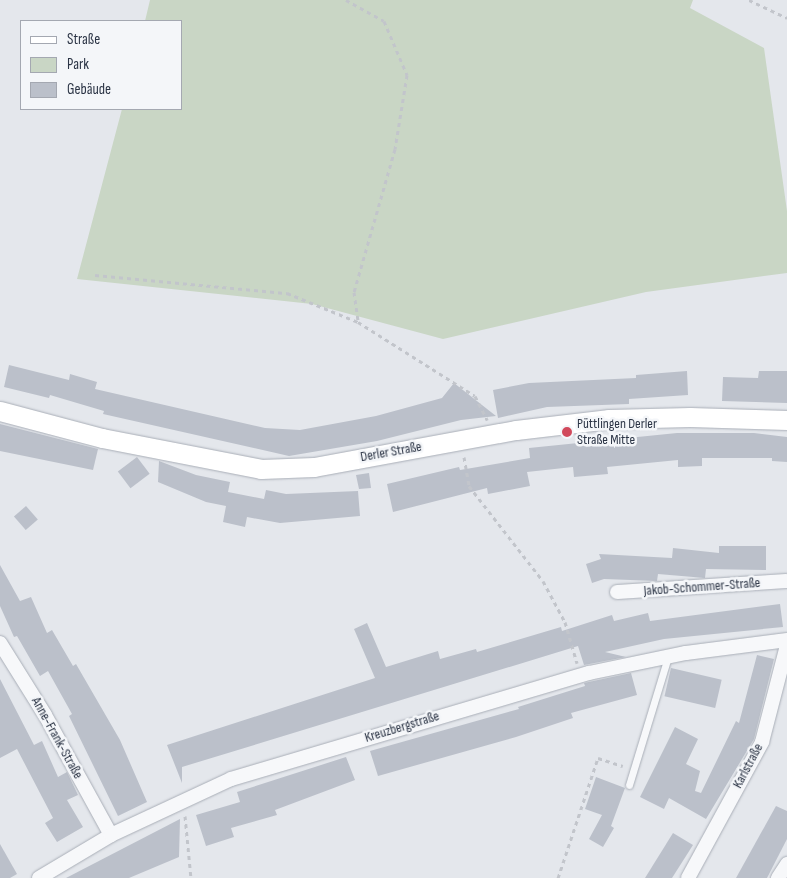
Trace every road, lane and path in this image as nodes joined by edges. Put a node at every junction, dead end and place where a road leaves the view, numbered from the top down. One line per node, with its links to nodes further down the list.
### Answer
1 (346, 0): 5 (path)
2 (750, 0): 3 (path)
3 (787, 18)
4 (96, 275): 5 (path)
5 (358, 322): 8 (path)
6 (0, 411): 9 (street, Derler Straße)
7 (787, 420): 8 (street, Derler Straße)
8 (493, 434): 9 (street, Derler Straße)
9 (461, 439): 16 (path)
10 (787, 581): 11 (street, Jakob-Schommer-Straße)
11 (618, 592)
12 (787, 640): 15 (street, Kreuzbergstraße)
13 (0, 644): 20 (street, Anne-Frank-Straße)
14 (787, 645): 25 (street, Karlstraße)
15 (668, 656): 16 (street, Kreuzbergstraße); 17 (lane)
16 (581, 675): 19 (street, Kreuzbergstraße)
17 (634, 769): 18 (lane); 24 (path)
18 (629, 785)
19 (184, 798): 20 (street, Kreuzbergstraße); 23 (path)
20 (111, 835): 22 (street, Kreuzbergstraße)
21 (787, 864): 26 (street)
22 (39, 878)
23 (191, 878)
24 (558, 878)
25 (688, 878)
26 (778, 878)

